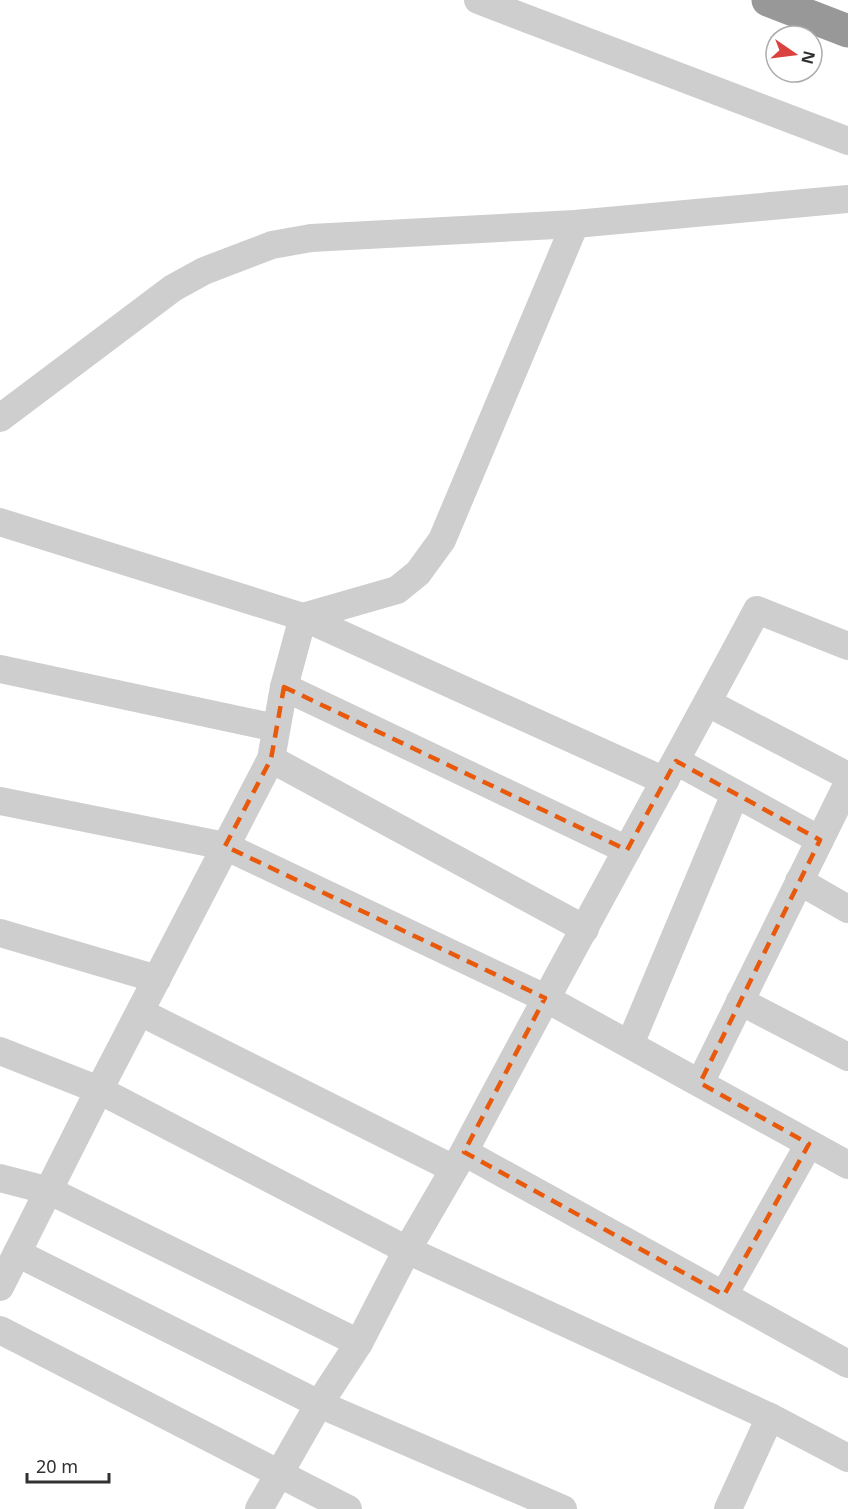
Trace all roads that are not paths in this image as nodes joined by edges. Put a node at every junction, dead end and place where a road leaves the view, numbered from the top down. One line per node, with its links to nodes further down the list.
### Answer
1 (478, 0): 4 (street)
2 (768, 0): 3 (highway)
3 (848, 31)
4 (848, 141)
5 (848, 199): 6 (street)
6 (575, 224): 7 (street); 9 (street)
7 (0, 418)
8 (0, 522): 9 (street)
9 (303, 617): 12 (street); 16 (street)
10 (848, 646): 13 (street)
11 (0, 669): 14 (street)
12 (284, 687): 14 (street); 23 (street)
13 (708, 703): 16 (street); 17 (street)
14 (276, 728): 15 (street)
15 (271, 759): 22 (street); 26 (street)
16 (670, 771): 19 (street); 23 (street)
17 (848, 776)
18 (848, 783): 21 (street)
19 (735, 794): 21 (street); 32 (street)
20 (0, 801): 22 (street)
21 (820, 840): 24 (street)
22 (225, 846): 28 (street); 29 (street)
23 (627, 850): 26 (street)
24 (799, 881): 25 (street); 30 (street)
25 (848, 909)
26 (585, 929): 29 (street)
27 (0, 933): 28 (street)
28 (157, 979): 31 (street)
29 (545, 998): 32 (street); 38 (street)
30 (740, 1001): 34 (street); 35 (street)
31 (140, 1012): 36 (street); 38 (street)
32 (630, 1044): 35 (street)
33 (0, 1051): 36 (street)
34 (848, 1057)
35 (700, 1083): 37 (street)
36 (99, 1090): 41 (street); 42 (street)
37 (809, 1144): 39 (street); 45 (street)
38 (459, 1160): 42 (street); 45 (street)
39 (848, 1166)
40 (0, 1178): 41 (street)
41 (50, 1191): 43 (street); 47 (street)
42 (407, 1250): 47 (street); 50 (street)
43 (17, 1253): 44 (street); 49 (street)
44 (0, 1287)
45 (724, 1295): 48 (street)
46 (0, 1330): 52 (street)
47 (359, 1342): 49 (street)
48 (848, 1364)
49 (319, 1404): 52 (street); 55 (street)
50 (770, 1417): 51 (street); 56 (street)
51 (848, 1458)
52 (280, 1473): 53 (street); 54 (street)
53 (259, 1509)
54 (348, 1509)
55 (563, 1509)
56 (728, 1509)

